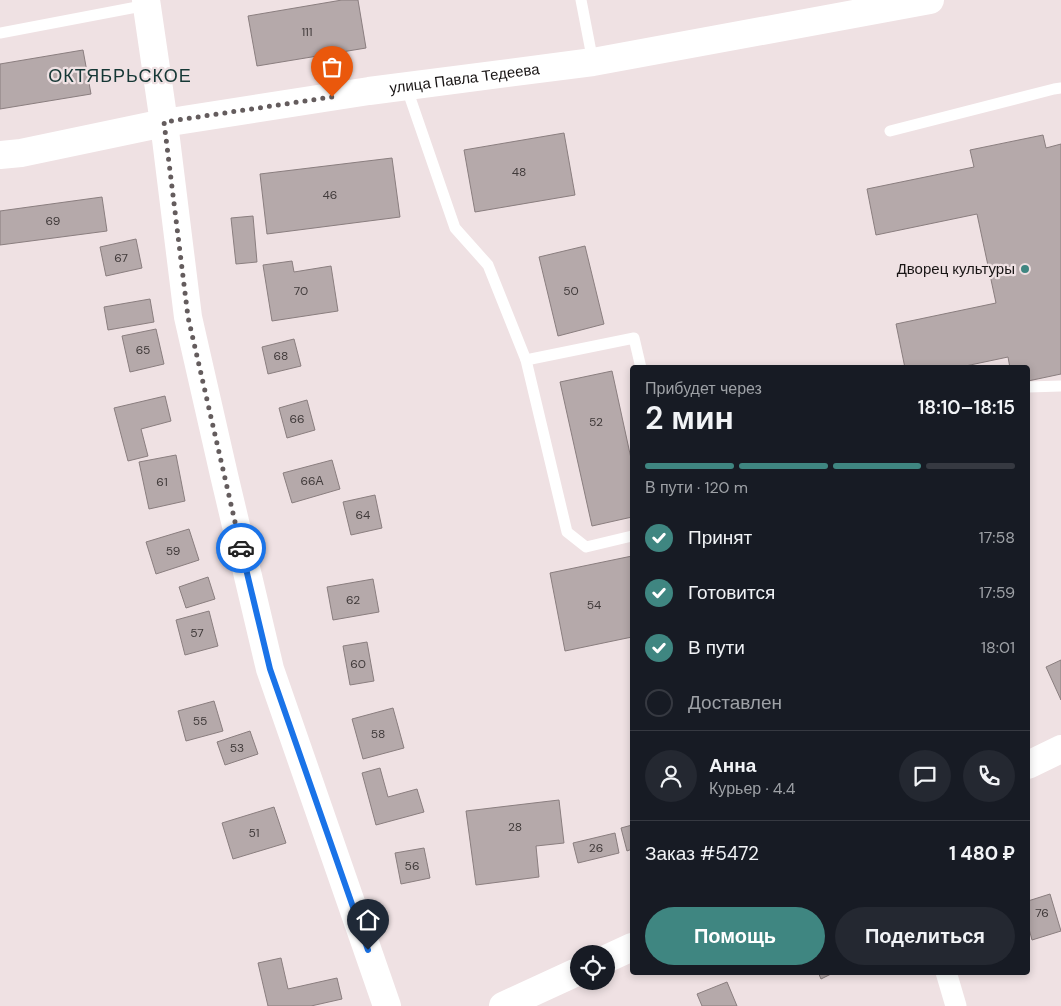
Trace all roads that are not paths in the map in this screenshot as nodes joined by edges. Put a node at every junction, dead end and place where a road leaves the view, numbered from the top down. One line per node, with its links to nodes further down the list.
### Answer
1 (581, 0): 5 (lane)
2 (930, 0): 5 (main road, улица Павла Тедеева)
3 (146, 2): 4 (lane); 8 (main road)
4 (0, 33)
5 (593, 62): 6 (main road, улица Павла Тедеева)
6 (406, 86): 8 (main road, улица Павла Тедеева); 11 (lane)
7 (1061, 88): 9 (lane)
8 (164, 122): 10 (main road, улица Павла Тедеева); 22 (main road)
9 (890, 131)
10 (0, 156)
11 (526, 360): 12 (lane); 15 (lane)
12 (640, 365)
13 (1061, 386): 14 (lane)
14 (1030, 387)
15 (630, 537)
16 (1061, 749): 17 (main road)
17 (1030, 764)
18 (630, 948): 19 (main road)
19 (615, 955)
20 (570, 975): 23 (main road)
21 (947, 975): 24 (street)
22 (387, 1006)
23 (503, 1006)
24 (956, 1006)

